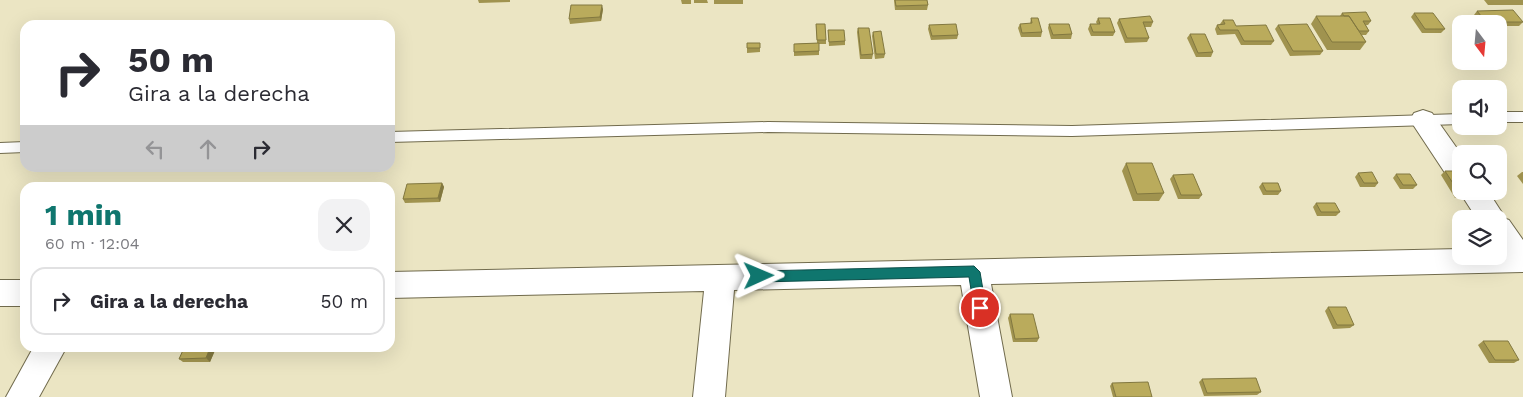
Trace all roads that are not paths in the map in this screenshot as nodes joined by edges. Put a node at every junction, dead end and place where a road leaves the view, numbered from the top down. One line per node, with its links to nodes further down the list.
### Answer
1 (1507, 117): 2 (lane)
2 (1523, 117)
3 (1452, 119): 4 (lane)
4 (1423, 120): 5 (lane); 8 (street)
5 (395, 137)
6 (20, 147): 7 (lane)
7 (0, 148)
8 (1452, 162)
9 (1507, 239): 10 (street)
10 (1522, 260): 11 (street)
11 (974, 272): 12 (street); 19 (street)
12 (720, 277): 13 (street); 18 (street)
13 (395, 285)
14 (0, 293): 15 (street)
15 (20, 293)
16 (48, 352): 17 (street)
17 (22, 397)
18 (710, 397)
19 (996, 397)

